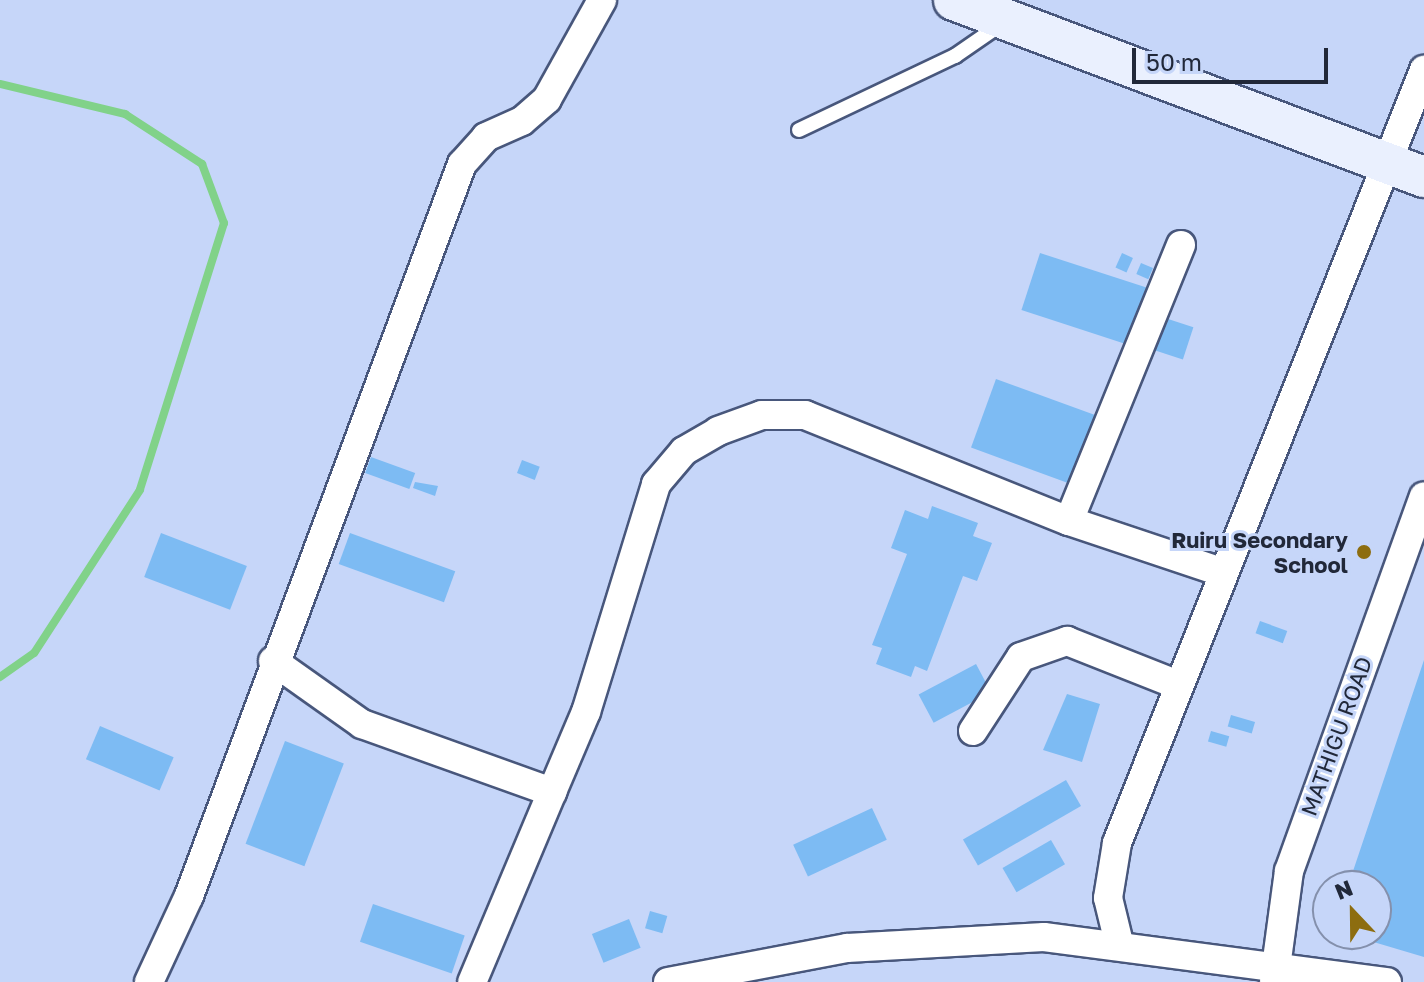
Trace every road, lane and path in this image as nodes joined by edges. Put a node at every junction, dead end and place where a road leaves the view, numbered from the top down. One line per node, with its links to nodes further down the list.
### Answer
1 (602, 0): 12 (street)
2 (954, 0): 3 (main road)
3 (1011, 10): 5 (lane); 6 (main road)
4 (1424, 70): 6 (street)
5 (799, 130)
6 (1383, 160): 7 (main road); 11 (street)
7 (1424, 177)
8 (1181, 245): 10 (street)
9 (1424, 497): 17 (street, MATHIGU ROAD)
10 (1069, 521): 11 (street); 15 (street)
11 (1224, 573): 13 (street)
12 (273, 661): 15 (street); 18 (street)
13 (1178, 685): 14 (street); 16 (street)
14 (973, 731)
15 (552, 792): 19 (street)
16 (1119, 943): 17 (street); 20 (street)
17 (1275, 977): 21 (street)
18 (149, 982)
19 (472, 982)
20 (668, 982)
21 (1387, 982)

